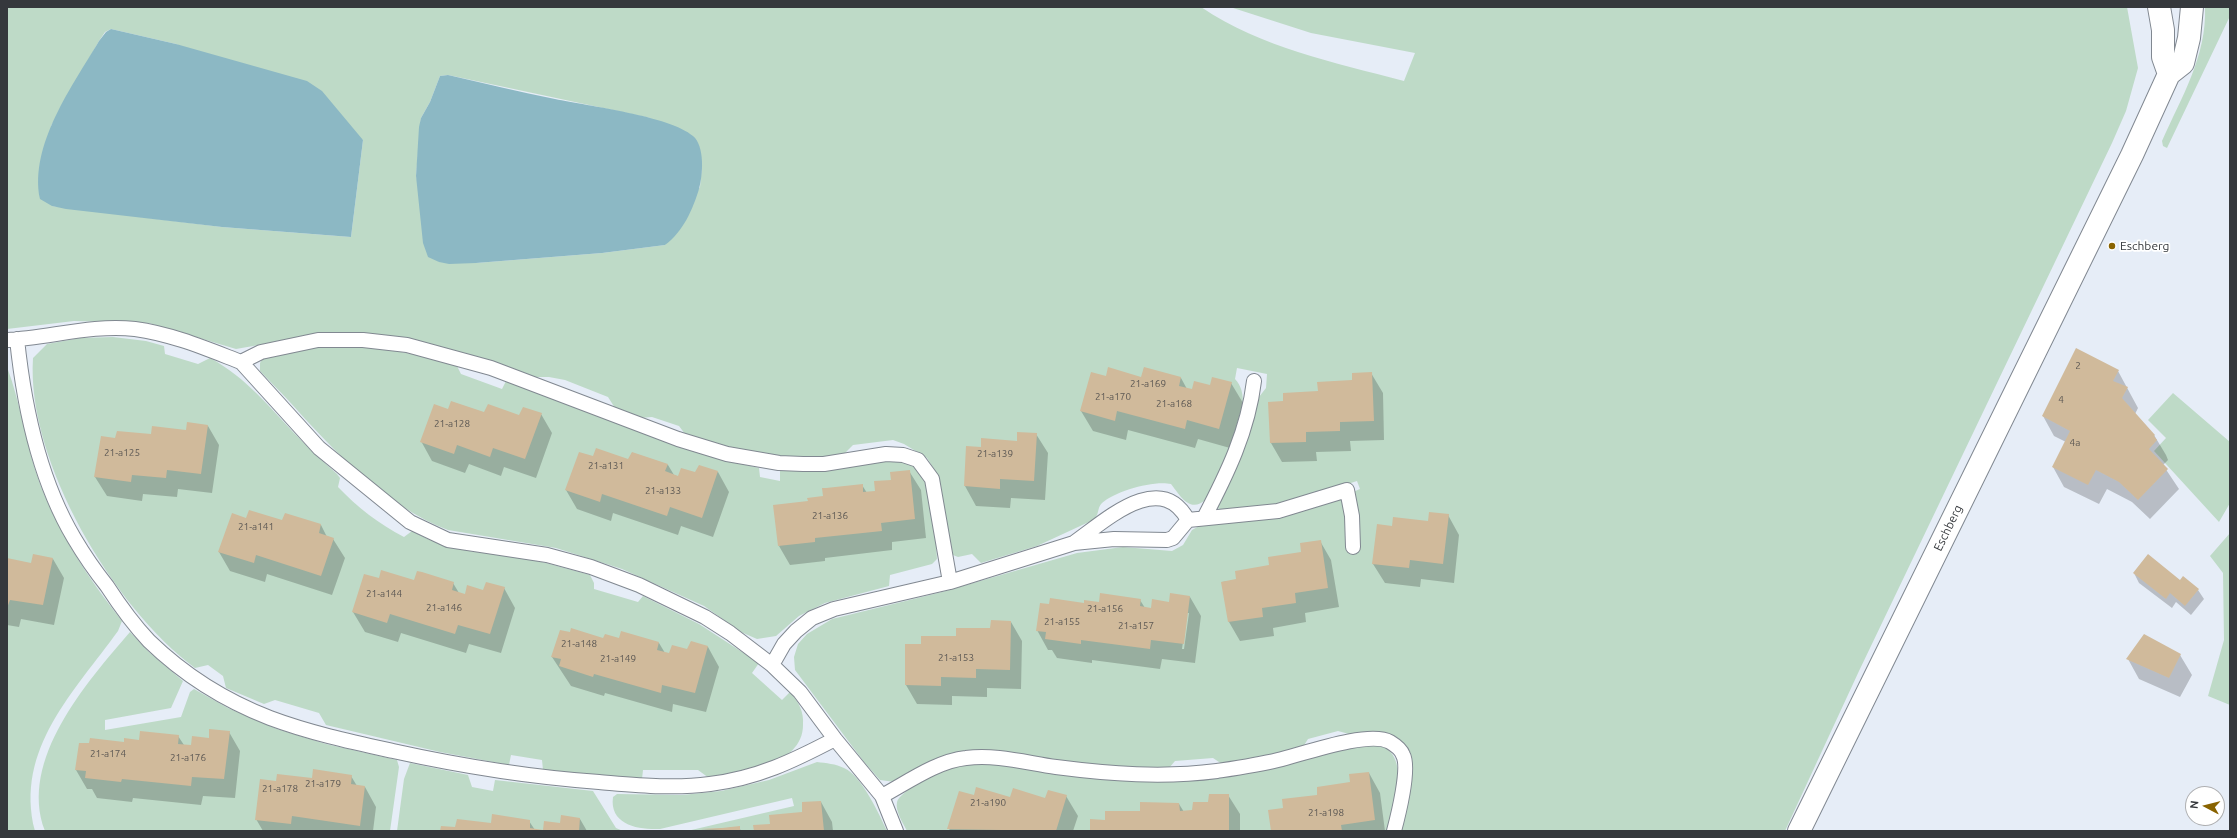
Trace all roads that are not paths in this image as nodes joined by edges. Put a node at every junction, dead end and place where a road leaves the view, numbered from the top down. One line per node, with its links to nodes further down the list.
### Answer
1 (2159, 7): 3 (street)
2 (2192, 7): 3 (street, Eschberg)
3 (2169, 74): 17 (street, Eschberg)
4 (12, 340): 5 (lane); 13 (lane)
5 (241, 362): 11 (lane); 12 (lane)
6 (1254, 381): 7 (lane)
7 (1204, 518): 8 (lane); 10 (lane)
8 (1188, 520): 9 (lane); 9 (lane)
9 (1074, 543): 11 (lane)
10 (1353, 547)
11 (950, 582): 12 (lane)
12 (772, 665): 13 (lane)
13 (835, 739): 14 (lane)
14 (882, 796): 15 (lane); 16 (lane)
15 (896, 831)
16 (1394, 831)
17 (1799, 831)

